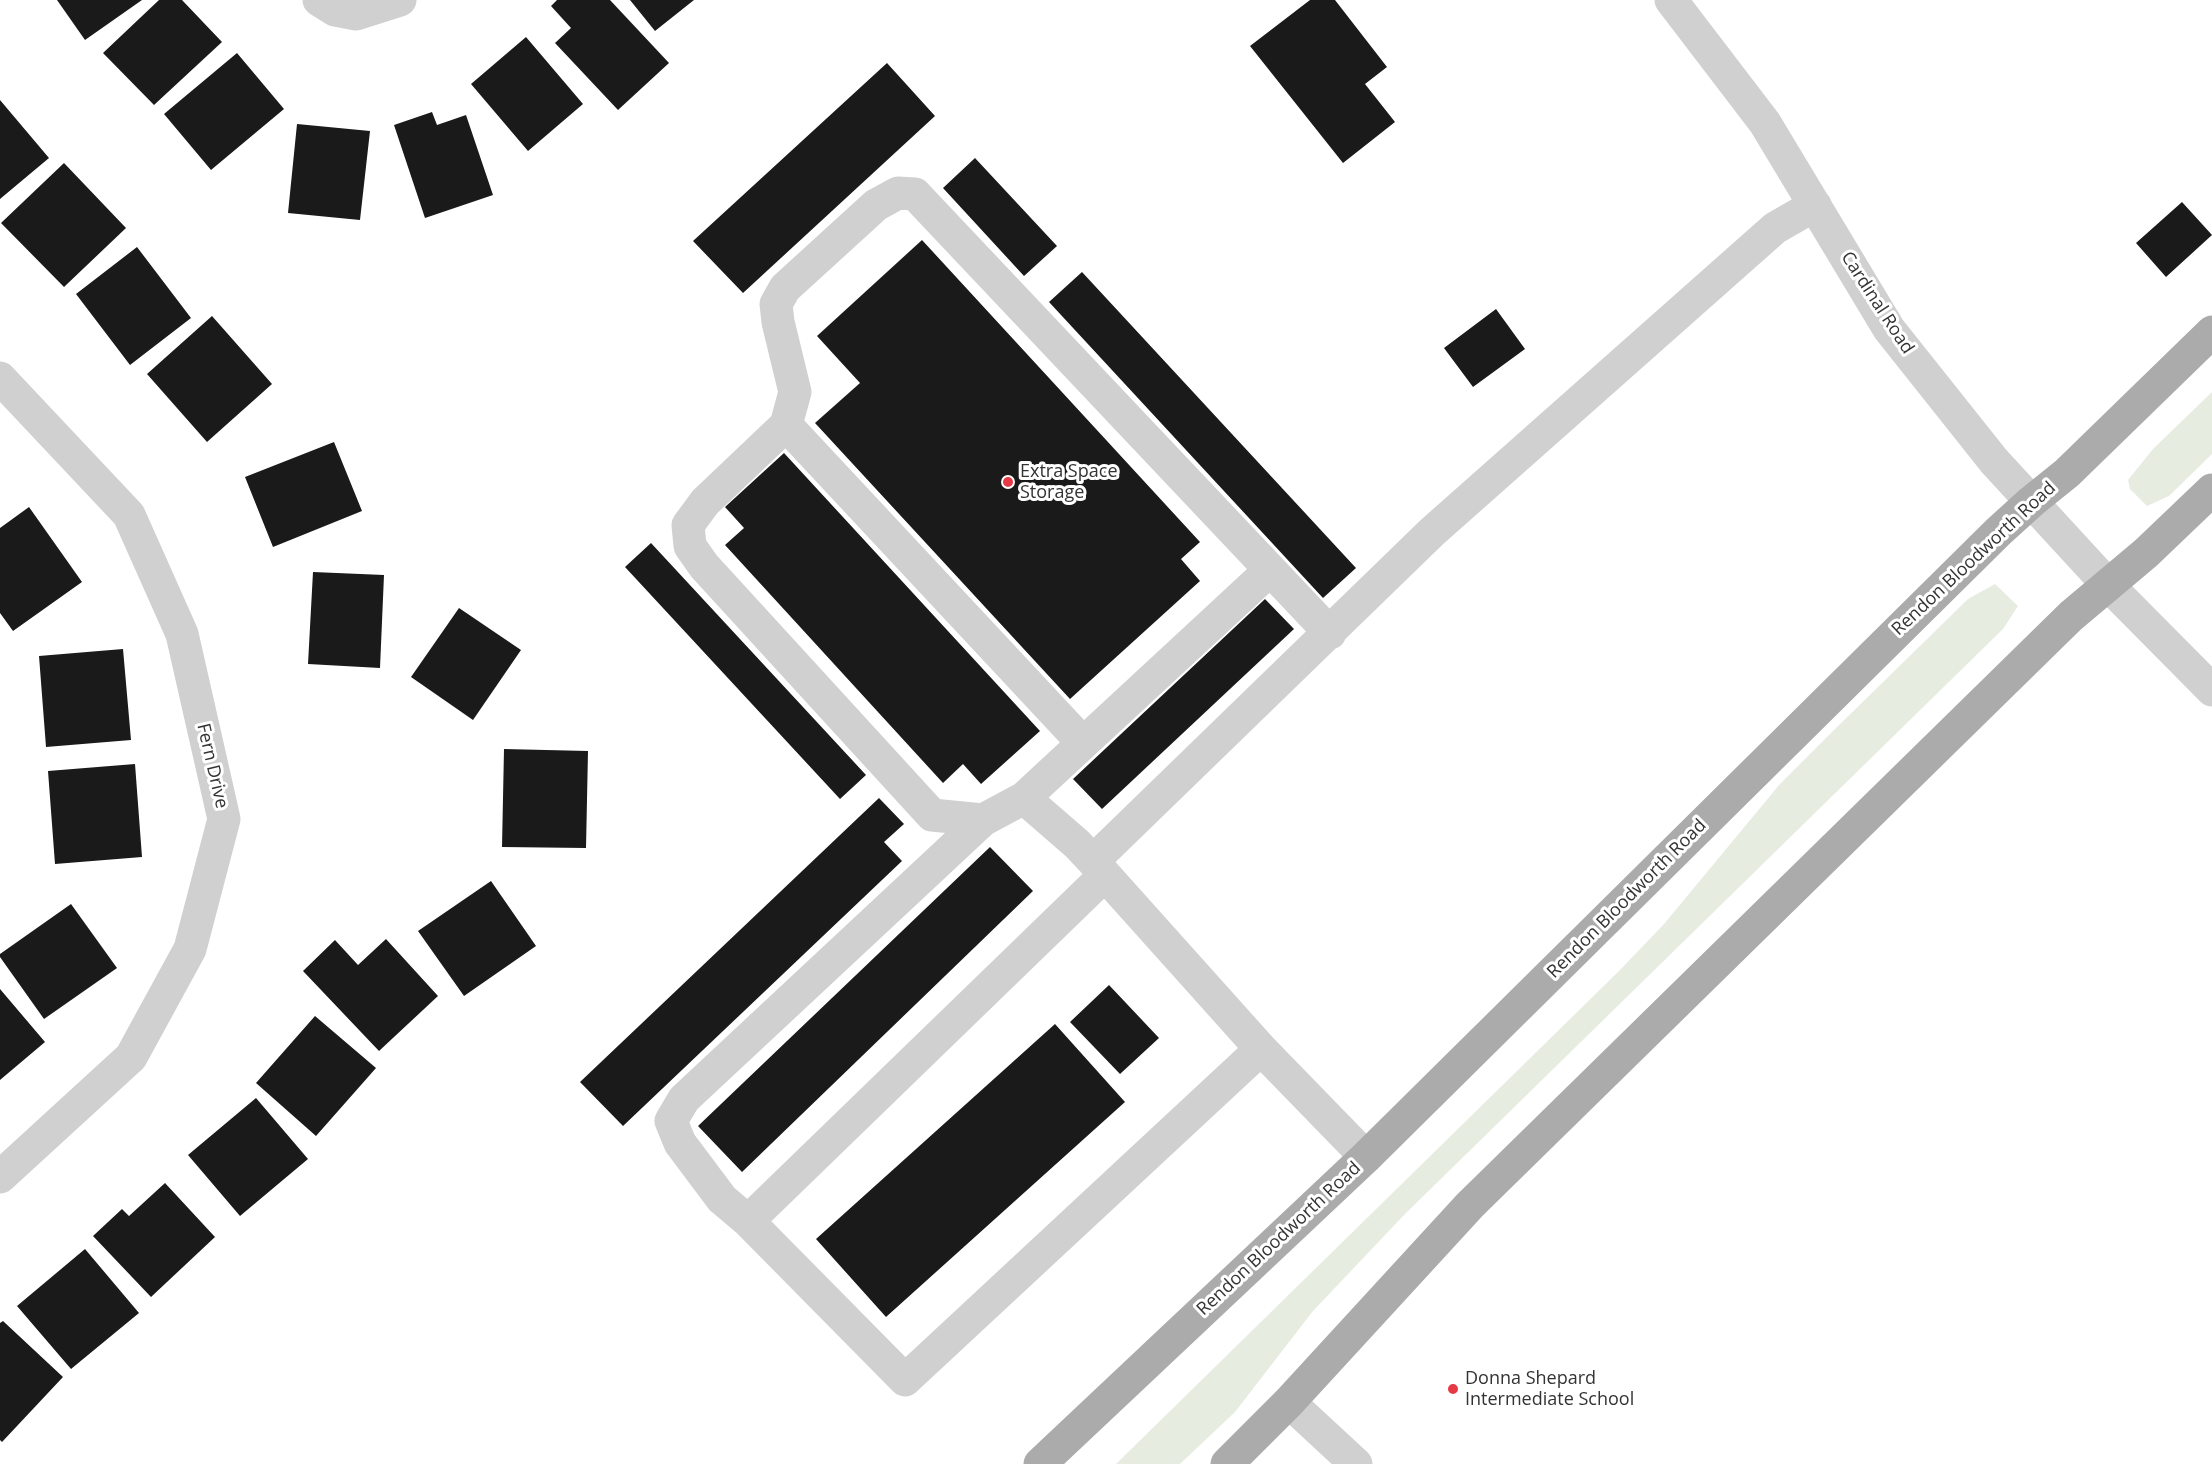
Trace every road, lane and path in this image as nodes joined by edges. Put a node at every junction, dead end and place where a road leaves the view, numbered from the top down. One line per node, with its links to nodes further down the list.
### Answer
1 (318, 0): 2 (street)
2 (400, 0)
3 (1671, 0): 4 (street, Cardinal Road)
4 (1815, 205): 9 (street, Cardinal Road); 12 (street)
5 (2212, 332): 9 (main road, Rendon Bloodworth Road)
6 (0, 378): 20 (street, Fern Drive)
7 (786, 425): 10 (street); 14 (street); 16 (street)
8 (2212, 490): 11 (main road)
9 (2031, 502): 11 (street, Cardinal Road); 19 (main road, Rendon Bloodworth Road)
10 (1269, 571): 12 (street); 14 (street)
11 (2109, 586): 13 (street, Cardinal Road); 22 (main road)
12 (1330, 633): 17 (street)
13 (2212, 690)
14 (1083, 743): 15 (street)
15 (1023, 798): 16 (street); 17 (street)
16 (983, 820): 21 (street)
17 (1099, 868): 18 (street); 21 (street)
18 (1261, 1049): 19 (street); 21 (street)
19 (1366, 1157): 23 (main road, Rendon Bloodworth Road)
20 (0, 1177)
21 (748, 1221)
22 (1289, 1402): 24 (main road); 25 (street)
23 (1040, 1464)
24 (1227, 1464)
25 (1356, 1464)

